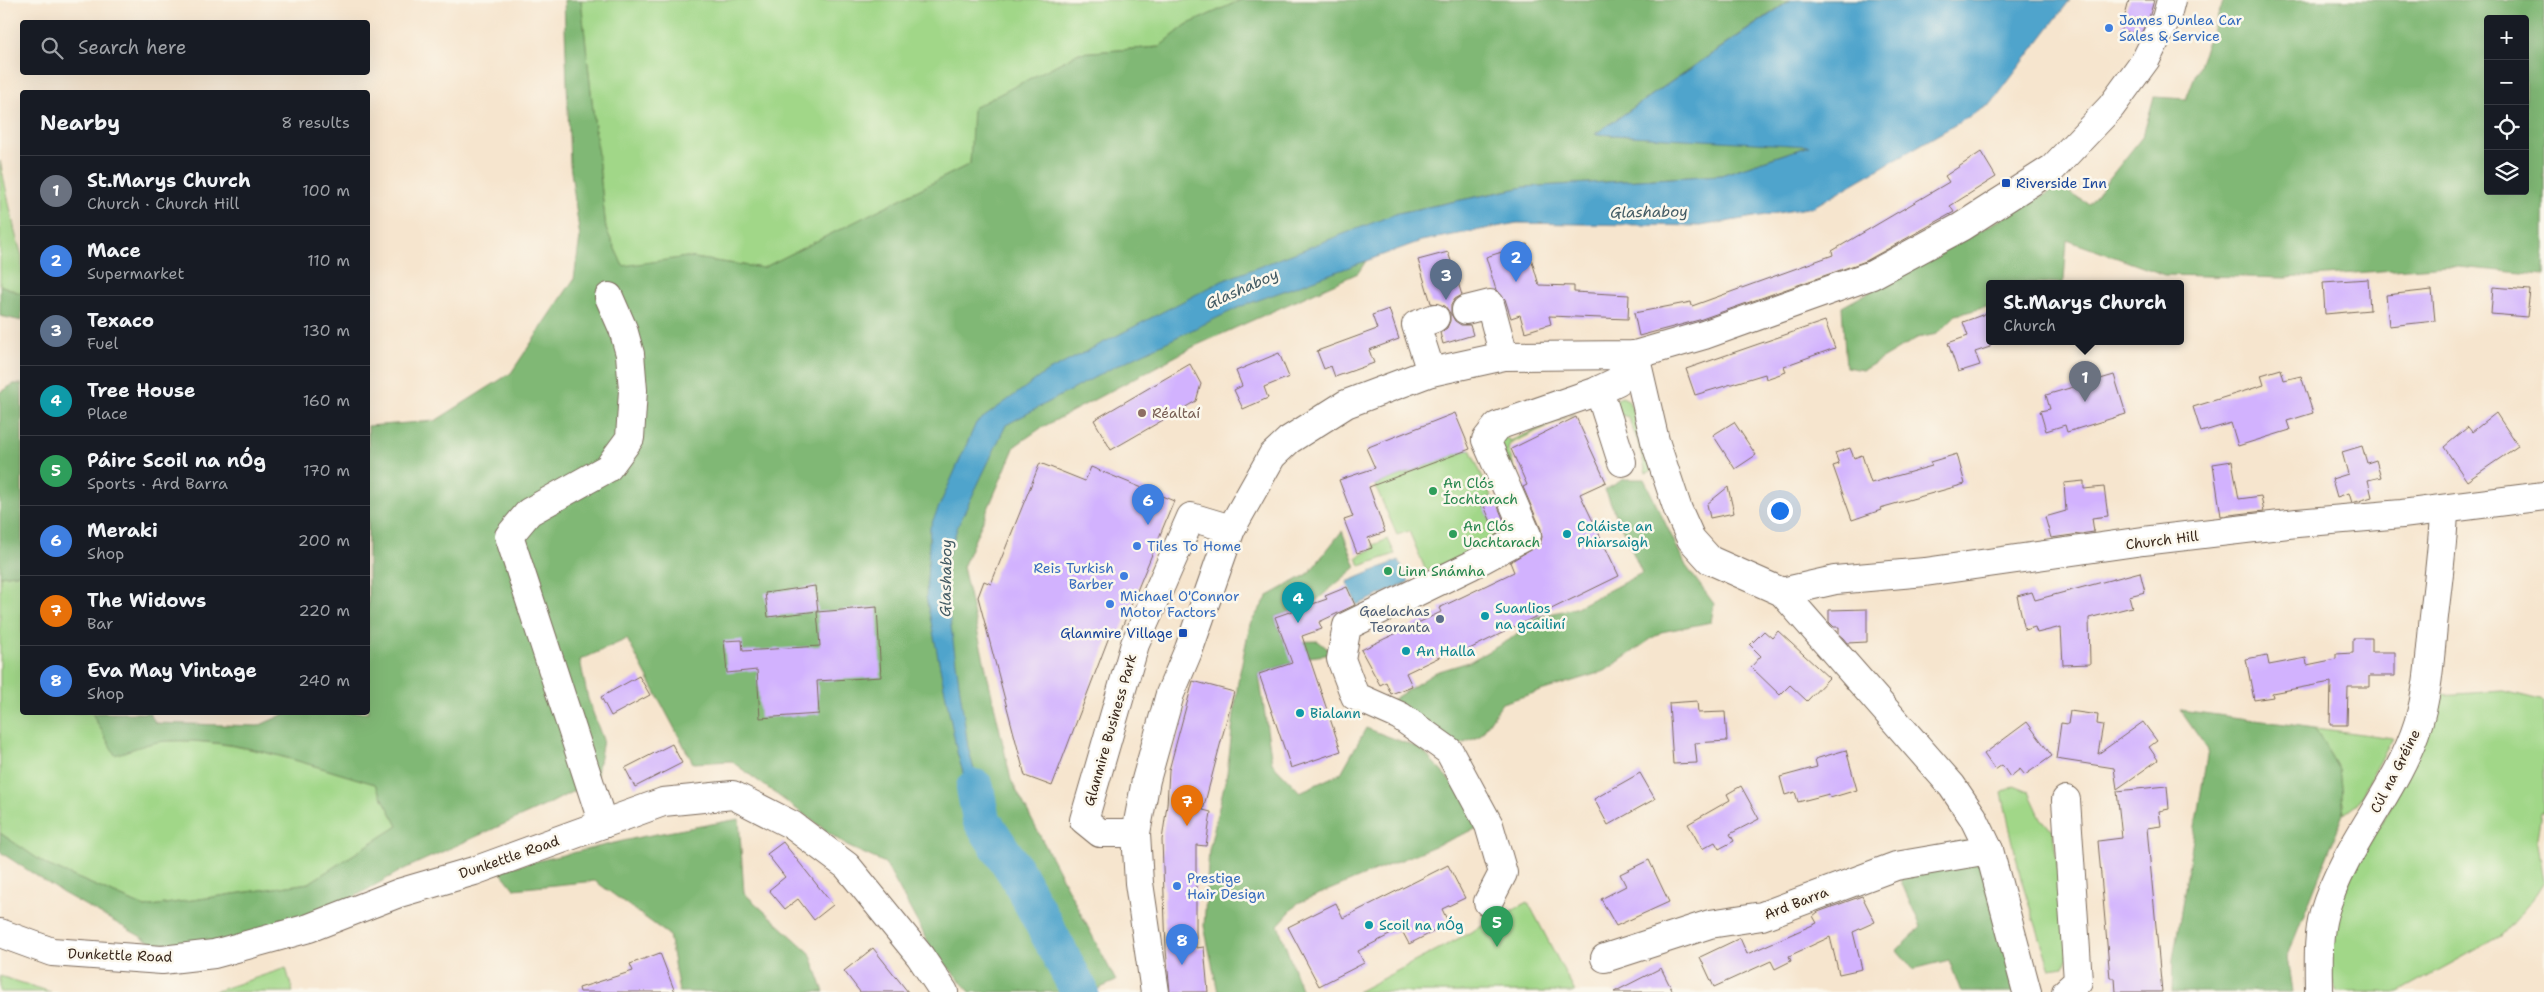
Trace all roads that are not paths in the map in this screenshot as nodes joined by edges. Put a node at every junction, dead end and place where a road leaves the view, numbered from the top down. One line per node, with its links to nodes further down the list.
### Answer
1 (2171, 0): 5 (street)
2 (609, 297): 15 (street)
3 (1466, 310): 6 (street)
4 (1435, 318): 7 (street)
5 (1635, 355): 6 (street); 8 (street); 13 (street)
6 (1504, 356): 7 (street)
7 (1431, 372): 12 (street)
8 (1599, 390): 9 (street); 18 (street)
9 (1622, 462)
10 (2544, 496): 11 (street, Church Hill)
11 (2444, 510): 13 (street, Church Hill); 25 (street, Cúl na Gréine)
12 (1232, 530): 16 (street); 16 (street, Glanmire Business Park)
13 (1782, 592): 17 (street)
14 (2066, 800): 24 (street)
15 (603, 824): 19 (street, Dunkettle Road); 21 (street, Dunkettle Road)
16 (1136, 833): 22 (street)
17 (1989, 850): 20 (street, Ard Barra); 23 (street)
18 (1488, 902)
19 (0, 933)
20 (1604, 958)
21 (944, 992)
22 (1155, 992)
23 (2027, 992)
24 (2066, 992)
25 (2319, 992)

